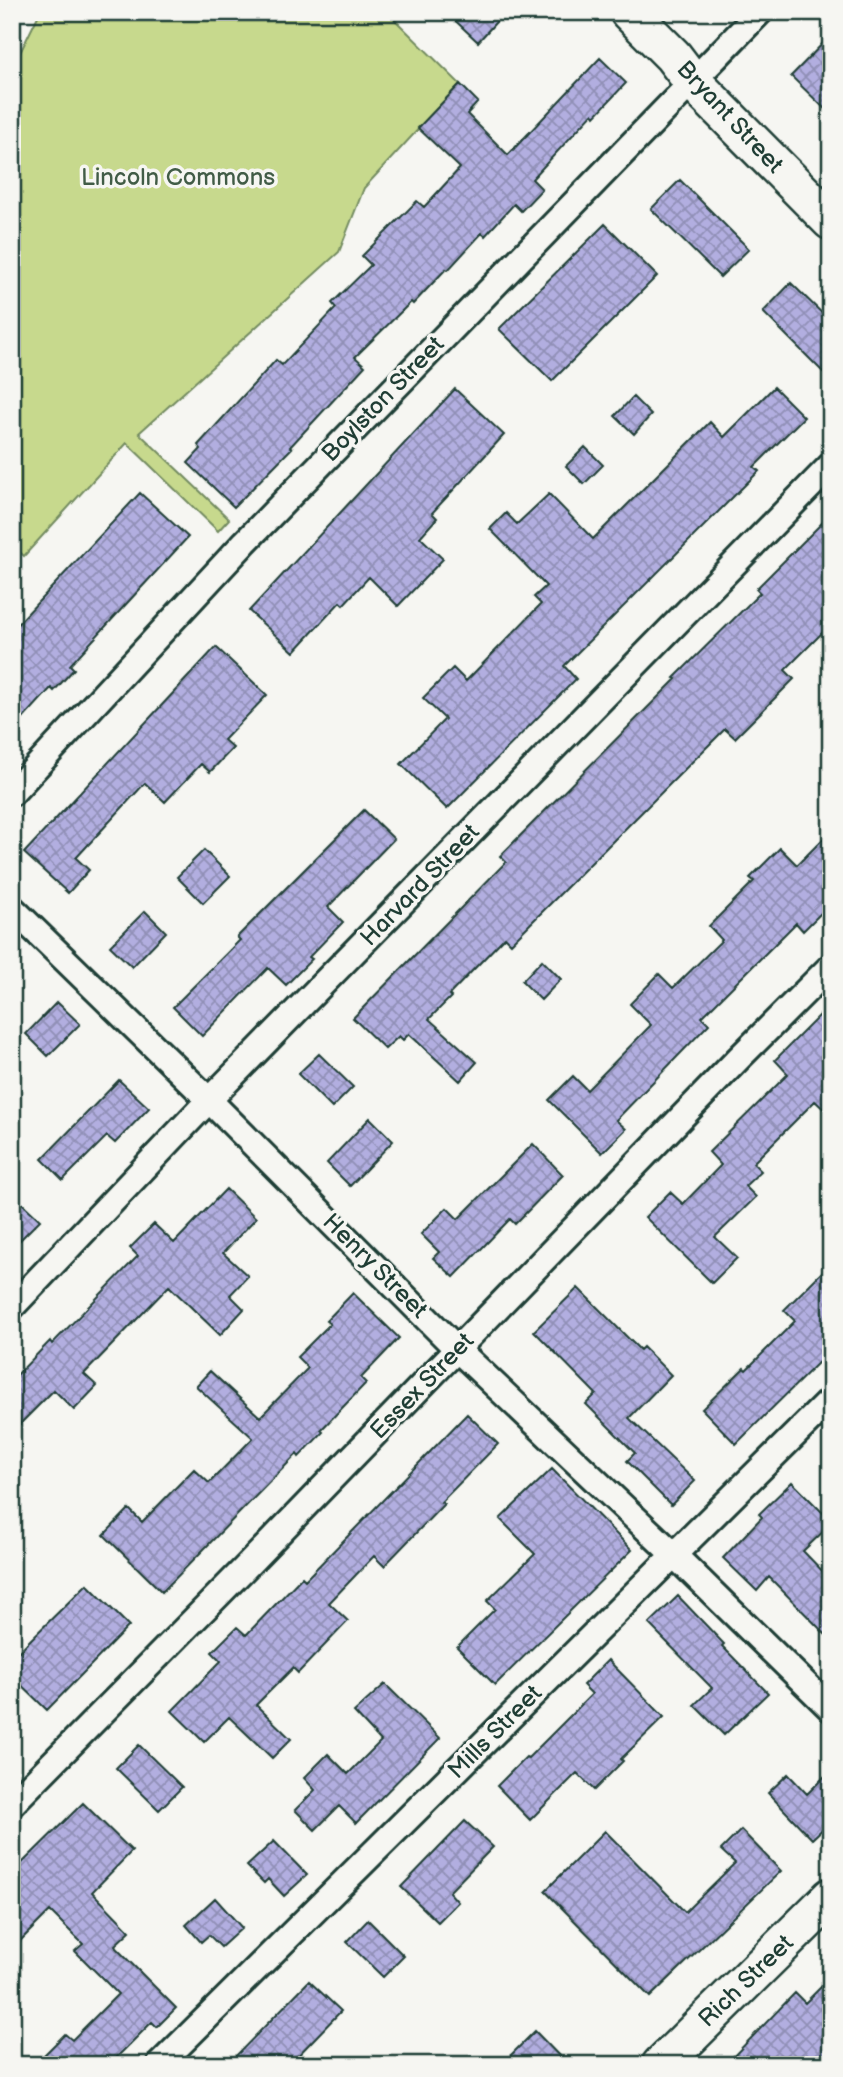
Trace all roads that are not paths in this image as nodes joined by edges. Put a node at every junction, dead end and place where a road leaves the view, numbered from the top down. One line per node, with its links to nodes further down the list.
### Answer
1 (629, 12): 3 (main road, Bryant Street)
2 (760, 12): 3 (street, Boylston Street)
3 (692, 81): 4 (main road, Bryant Street); 6 (street, Boylston Street)
4 (831, 221)
5 (831, 466): 9 (street, Harvard Street)
6 (12, 793)
7 (12, 908): 9 (street, Henry Street)
8 (831, 967): 11 (street, Essex Street)
9 (209, 1100): 10 (street, Harvard Street); 11 (street, Henry Street)
10 (12, 1307)
11 (457, 1349): 13 (street, Henry Street); 15 (street, Essex Street)
12 (831, 1399): 13 (street, Mills Street)
13 (674, 1555): 14 (street, Henry Street); 17 (street, Mills Street)
14 (831, 1709)
15 (12, 1804)
16 (831, 1897): 18 (main road, Rich Street)
17 (159, 2065)
18 (661, 2065)

